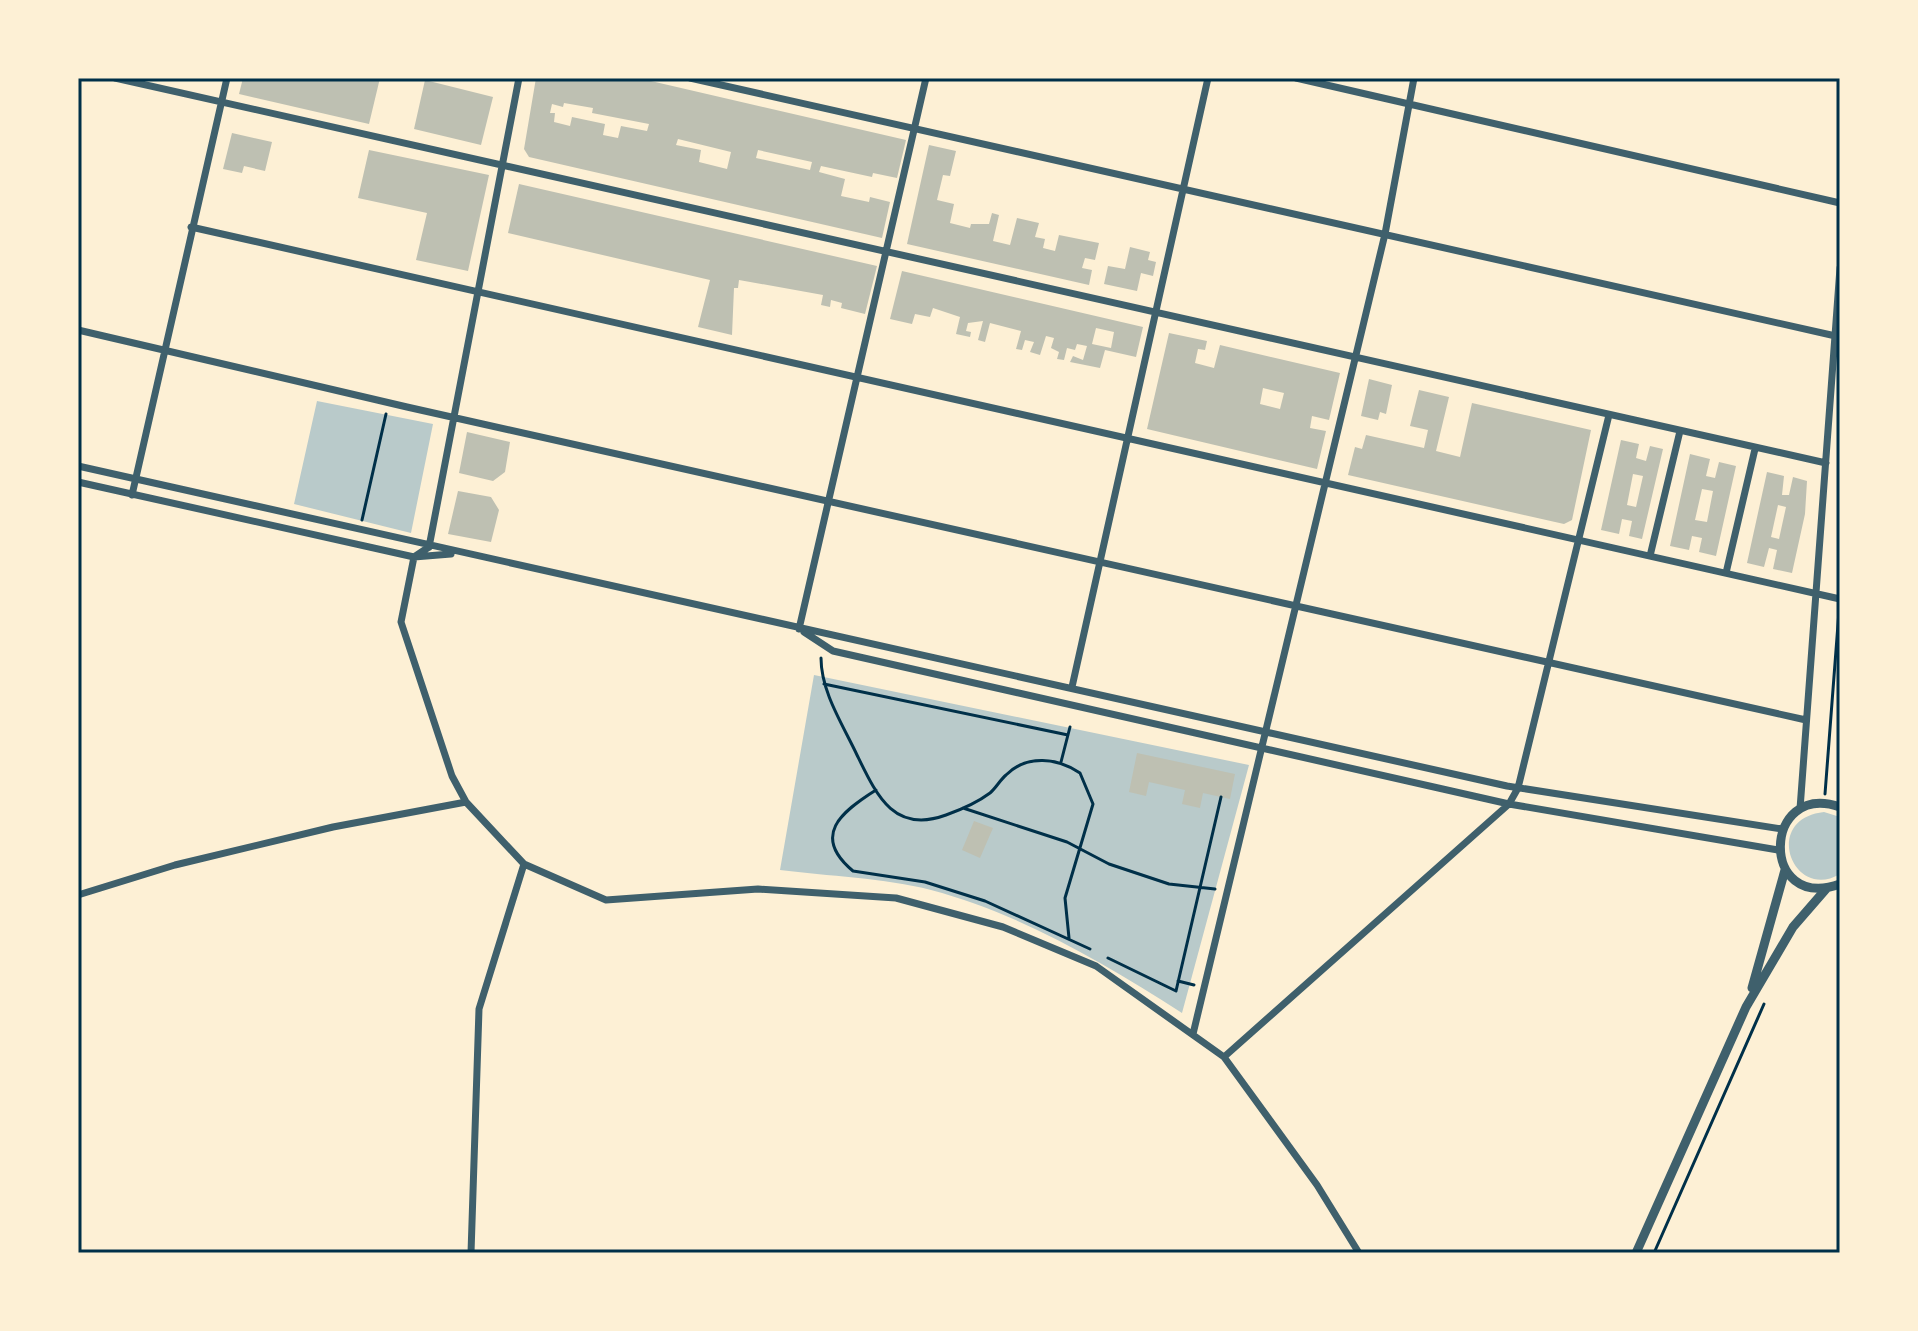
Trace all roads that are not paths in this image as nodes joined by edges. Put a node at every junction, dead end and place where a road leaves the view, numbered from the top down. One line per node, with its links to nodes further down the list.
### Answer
1 (115, 78): 9 (street)
2 (227, 78): 9 (street)
3 (519, 78): 12 (street)
4 (690, 78): 11 (street)
5 (926, 78): 11 (street)
6 (1208, 78): 13 (street)
7 (1296, 78): 10 (street)
8 (1414, 78): 10 (street)
9 (221, 102): 12 (street); 15 (street)
10 (1409, 105): 14 (street); 16 (street)
11 (912, 128): 13 (street); 17 (street)
12 (503, 165): 17 (street); 19 (street)
13 (1185, 189): 16 (street); 20 (street)
14 (1840, 203)
15 (191, 227): 19 (street); 23 (street)
16 (1385, 234): 22 (street); 24 (street)
17 (884, 251): 20 (street); 25 (street)
18 (1840, 268): 22 (street)
19 (478, 293): 25 (street); 27 (street)
20 (1157, 313): 24 (street); 29 (street)
21 (78, 330): 23 (street)
22 (1837, 336): 31 (street)
23 (164, 350): 27 (street); 33 (street)
24 (1355, 358): 26 (street); 35 (street)
25 (856, 378): 29 (street); 37 (street)
26 (1609, 415): 28 (street); 38 (street)
27 (454, 417): 37 (street); 39 (street)
28 (1680, 431): 30 (street); 41 (street)
29 (1128, 439): 35 (street); 43 (street)
30 (1755, 449): 31 (street); 44 (street)
31 (1826, 463): 45 (street)
32 (78, 466): 33 (street)
33 (136, 479): 36 (street); 39 (street)
34 (78, 482): 36 (street)
35 (1325, 483): 38 (street); 47 (street)
36 (132, 495): 42 (street)
37 (828, 501): 43 (street); 48 (street)
38 (1578, 540): 41 (street); 49 (street)
39 (429, 547): 40 (street); 42 (street)
40 (462, 554): 42 (street); 48 (street)
41 (1650, 556): 44 (street)
42 (414, 557): 55 (street)
43 (1100, 562): 47 (street); 50 (street)
44 (1726, 573): 45 (street)
45 (1815, 593): 46 (street); 51 (street)
46 (1840, 601)
47 (1295, 606): 49 (street); 52 (street)
48 (799, 629): 50 (street); 53 (street)
49 (1548, 663): 51 (street); 54 (street)
50 (1072, 687): 52 (street)
51 (1806, 720): 58 (street)
52 (1265, 732): 53 (street); 54 (street)
53 (1261, 748): 56 (street); 67 (street)
54 (1518, 788): 56 (street); 59 (street)
55 (466, 802): 61 (street); 65 (street)
56 (1509, 804): 60 (street); 68 (street)
57 (1840, 807): 58 (street)
58 (1800, 809): 59 (street)
59 (1782, 829): 60 (street)
60 (1778, 850): 62 (street)
61 (524, 864): 67 (street); 69 (street)
62 (1785, 870): 64 (street); 66 (street)
63 (1840, 884): 64 (street)
64 (1826, 889): 66 (street)
65 (78, 895)
66 (1746, 1007): 71 (street)
67 (1193, 1034): 68 (street)
68 (1224, 1057): 70 (street)
69 (471, 1253)
70 (1359, 1253)
71 (1636, 1253)

